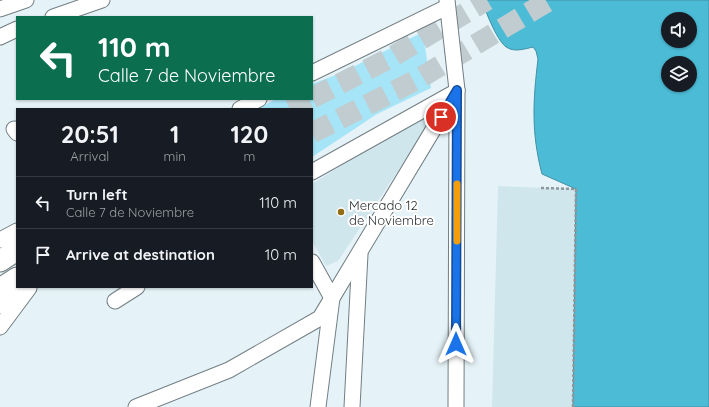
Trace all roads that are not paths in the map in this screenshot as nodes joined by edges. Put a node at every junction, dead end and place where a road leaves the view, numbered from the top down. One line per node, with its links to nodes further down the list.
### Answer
1 (26, 0): 4 (street)
2 (102, 0): 5 (street)
3 (447, 3): 8 (street); 9 (street)
4 (0, 9)
5 (56, 16)
6 (16, 29): 7 (street)
7 (0, 37)
8 (313, 72)
9 (457, 90): 12 (street); 16 (street); 31 (street)
10 (257, 100): 11 (street)
11 (242, 108)
12 (313, 171)
13 (16, 232): 14 (street)
14 (0, 240)
15 (16, 251): 17 (main road)
16 (360, 251): 24 (street); 30 (street)
17 (0, 261)
18 (313, 264): 24 (street)
19 (16, 286): 20 (main road)
20 (0, 288)
21 (22, 288): 26 (street)
22 (24, 288): 27 (street)
23 (135, 288): 25 (street)
24 (332, 298): 28 (street); 29 (street)
25 (115, 301)
26 (0, 306)
27 (0, 326)
28 (136, 407)
29 (318, 407)
30 (352, 407)
31 (456, 407)

